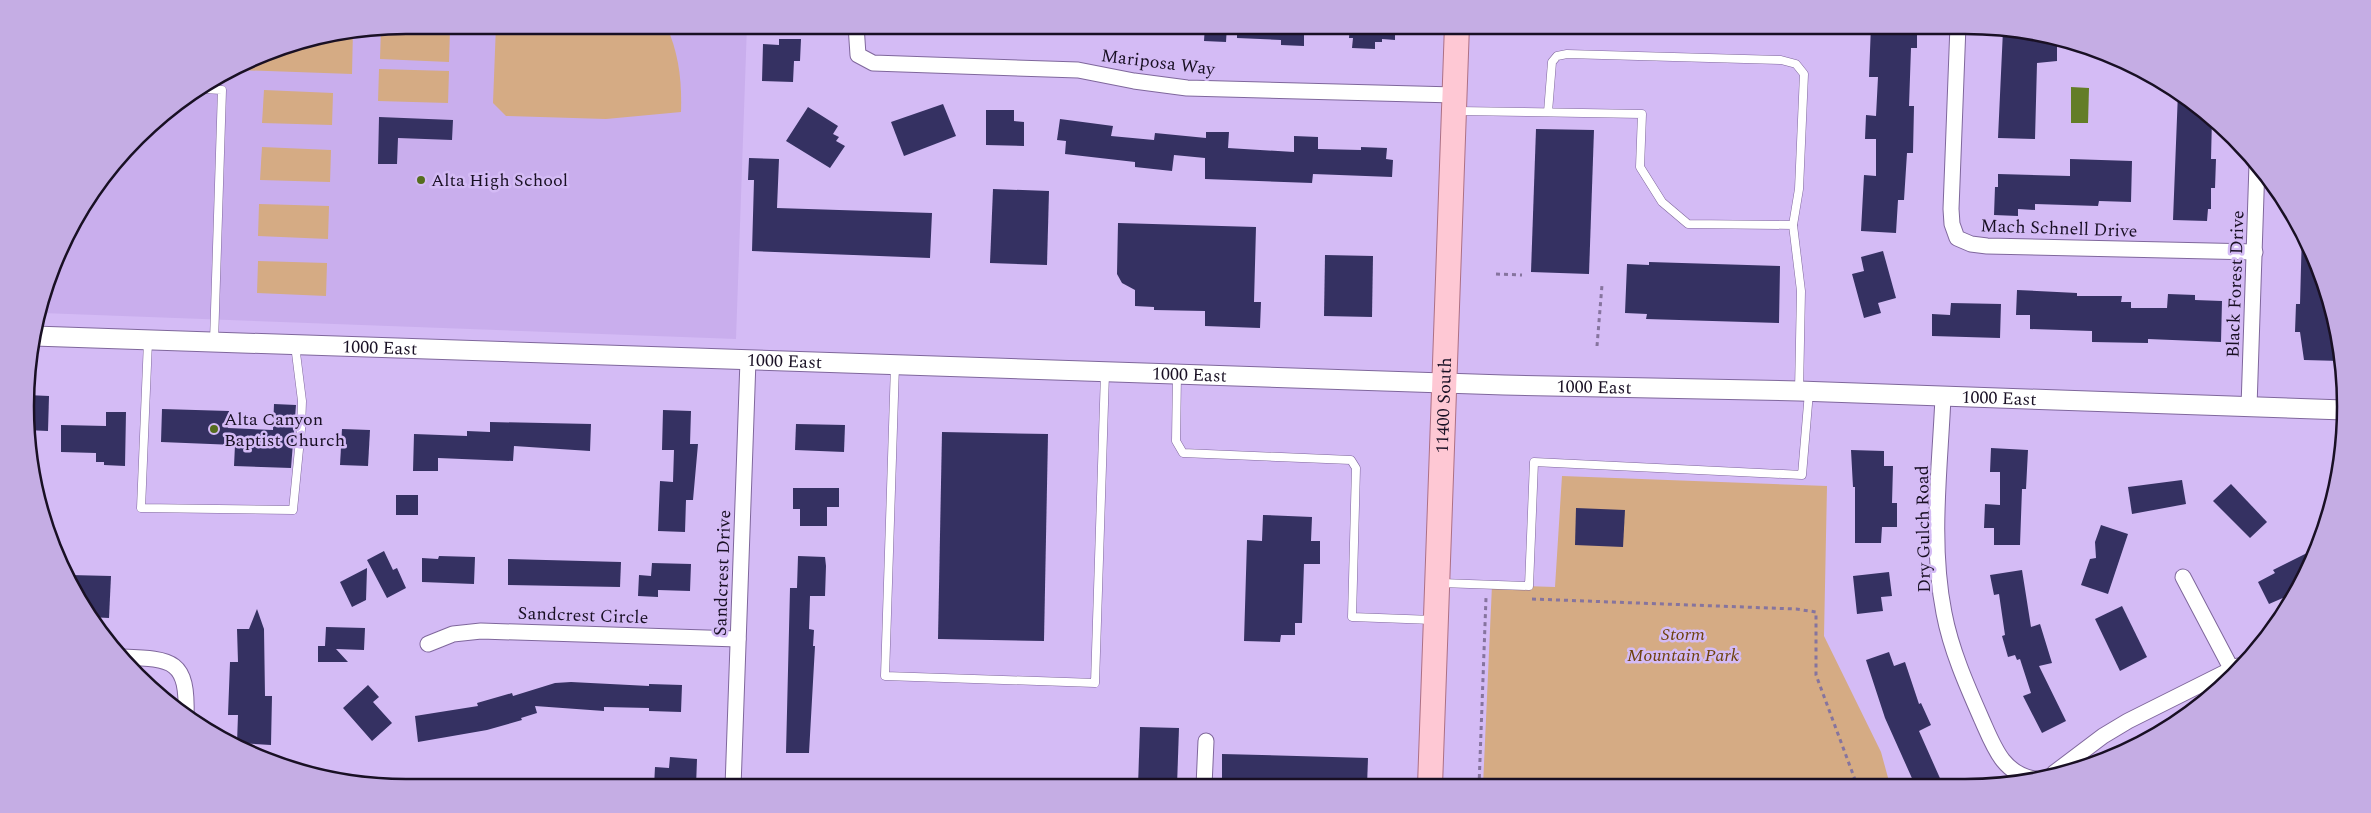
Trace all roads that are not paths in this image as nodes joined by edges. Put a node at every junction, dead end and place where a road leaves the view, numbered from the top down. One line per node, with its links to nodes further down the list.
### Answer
1 (857, 34): 5 (street, Mariposa Way)
2 (1457, 34): 5 (main road, 11400 South)
3 (1958, 34): 9 (street, Mach Schnell Drive)
4 (211, 89): 12 (lane)
5 (1455, 103): 6 (lane); 18 (main road, 11400 South)
6 (1548, 112): 8 (lane); 8 (lane)
7 (2258, 177): 9 (street, Black Forest Drive)
8 (1793, 225): 19 (lane)
9 (2255, 252): 21 (street, Black Forest Drive)
10 (41, 336): 11 (street, 1000 East)
11 (148, 340): 12 (street, 1000 East); 13 (lane)
12 (214, 342): 13 (street, 1000 East)
13 (295, 345): 14 (street, 1000 East)
14 (748, 360): 15 (street, 1000 East); 26 (street, Sandcrest Drive)
15 (895, 365): 16 (street, 1000 East); 16 (lane)
16 (1106, 372): 17 (street, 1000 East)
17 (1178, 374): 18 (street, 1000 East); 25 (lane)
18 (1445, 383): 19 (street, 1000 East); 24 (main road, 11400 South)
19 (1804, 391): 20 (street, 1000 East); 24 (lane)
20 (1943, 396): 21 (street, 1000 East); 34 (street, Dry Gulch Road)
21 (2249, 406): 22 (street, 1000 East)
22 (2337, 410)
23 (2183, 577): 29 (street)
24 (1438, 583): 25 (main road, 11400 South)
25 (1436, 621): 37 (main road, 11400 South)
26 (738, 639): 27 (street, Sandcrest Circle); 35 (street, Sandcrest Drive)
27 (428, 644)
28 (131, 658): 31 (street)
29 (2233, 665)
30 (2225, 673): 33 (street)
31 (186, 706)
32 (1206, 741): 36 (street)
33 (2063, 766)
34 (2020, 775)
35 (733, 779)
36 (1204, 779)
37 (1430, 779)

